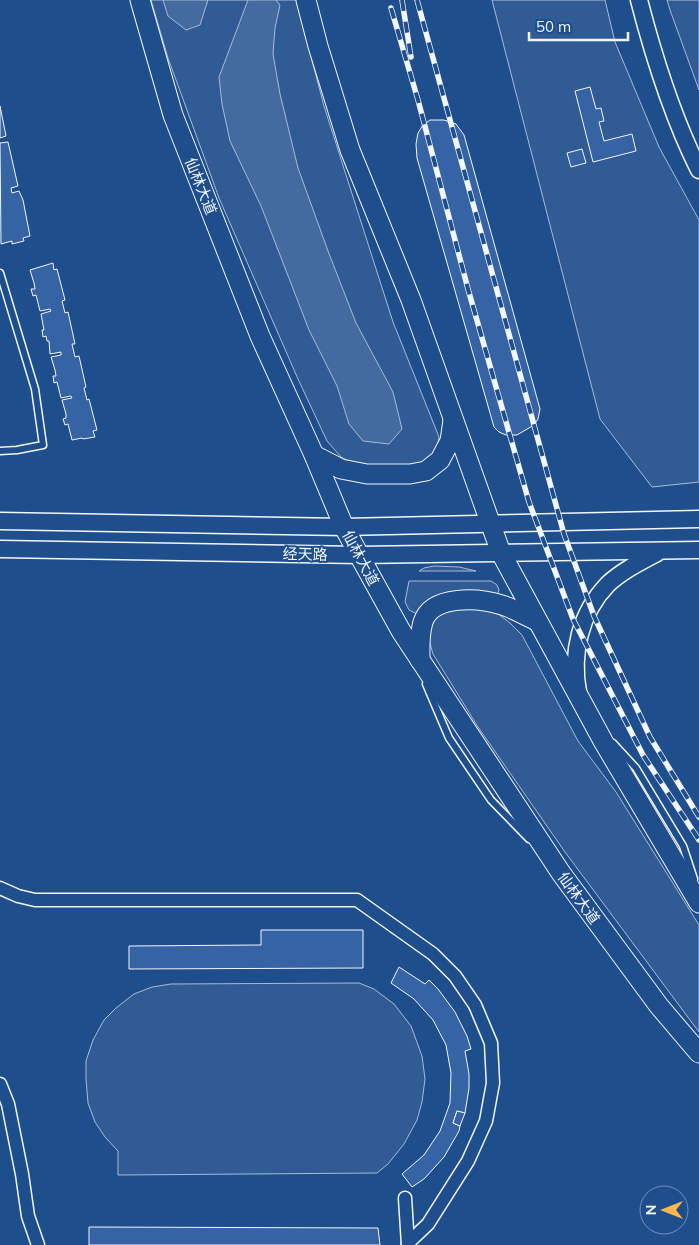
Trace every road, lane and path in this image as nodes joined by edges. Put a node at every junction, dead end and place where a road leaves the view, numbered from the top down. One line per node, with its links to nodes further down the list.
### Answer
1 (140, 0): 8 (main road, 仙林大道)
2 (306, 0): 6 (main road)
3 (639, 0): 4 (main road)
4 (699, 170)
5 (0, 273): 7 (lane)
6 (453, 419): 8 (main road); 11 (main road)
7 (0, 451)
8 (314, 455): 12 (main road, 仙林大道)
9 (699, 519): 11 (main road, 经天路)
10 (0, 522): 12 (main road, 经天路)
11 (490, 523): 12 (main road, 经天路); 16 (main road)
12 (344, 527): 17 (main road, 仙林大道)
13 (0, 548): 17 (main road, 经天路)
14 (699, 550): 15 (main road, 经天路)
15 (660, 551): 16 (main road, 经天路); 21 (main road)
16 (502, 553): 17 (main road, 经天路); 18 (main road)
17 (359, 555): 19 (main road, 仙林大道)
18 (537, 621): 20 (main road); 21 (main road)
19 (401, 631): 20 (main road, 仙林大道); 23 (lane)
20 (420, 660): 23 (main road, 仙林大道)
21 (578, 697): 22 (main road)
22 (591, 719): 25 (lane); 26 (main road)
23 (561, 873): 27 (main road, 仙林大道)
24 (0, 888): 30 (street)
25 (699, 895)
26 (699, 903)
27 (699, 1054)
28 (0, 1084): 31 (street)
29 (405, 1198): 30 (street)
30 (408, 1244)
31 (38, 1245)

